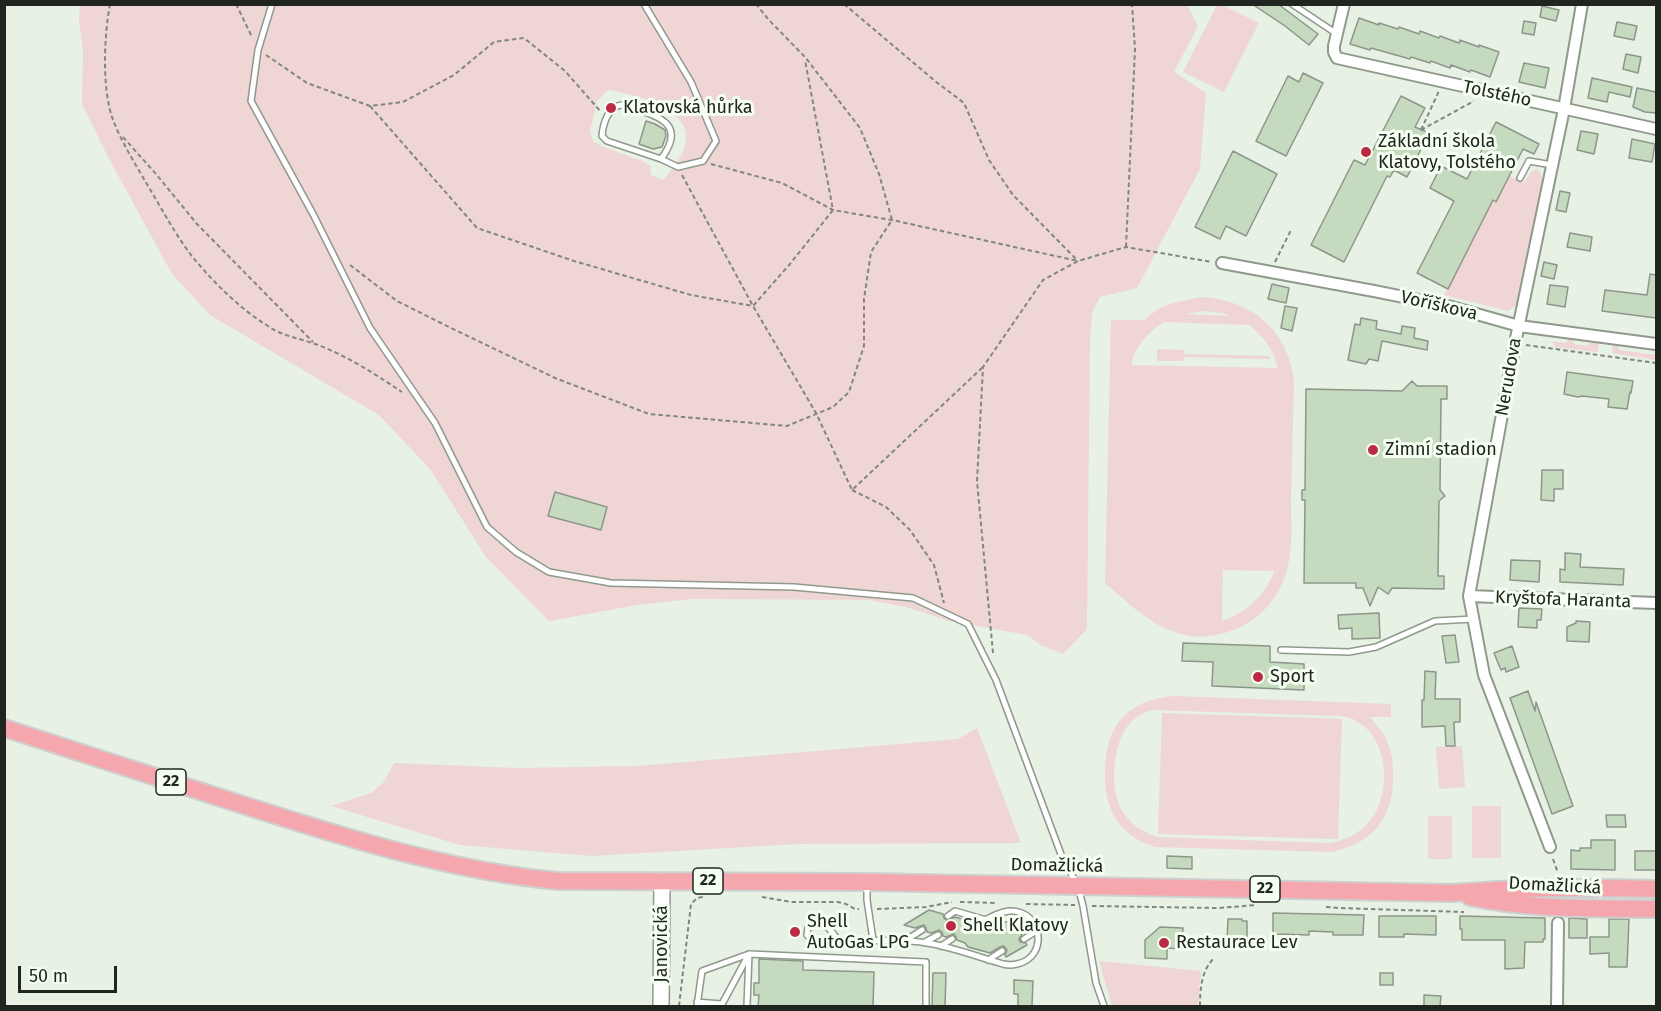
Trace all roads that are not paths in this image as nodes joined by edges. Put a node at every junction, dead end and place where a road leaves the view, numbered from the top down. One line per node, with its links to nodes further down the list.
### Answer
1 (272, 4): 23 (lane)
2 (644, 4): 9 (lane)
3 (1292, 4): 6 (lane)
4 (1344, 4): 6 (street)
5 (1582, 4): 7 (street, Nerudova)
6 (1337, 34): 7 (street, Tolstého)
7 (1564, 109): 8 (street, Tolstého); 10 (street, Nerudova)
8 (1656, 129)
9 (661, 159): 9 (lane)
10 (1552, 165): 11 (lane); 13 (street, Nerudova)
11 (1520, 178)
12 (1222, 264): 13 (street, Voříškova)
13 (1519, 326): 14 (street, Voříškova); 15 (street, Nerudova)
14 (1656, 344)
15 (1469, 596): 16 (street, Kryštofa Haranta); 17 (street, Nerudova)
16 (1656, 603)
17 (1474, 619): 18 (lane); 20 (street, Nerudova)
18 (1281, 650)
19 (4, 728): 21 (main road, 22)
20 (1550, 847)
21 (662, 881): 22 (main road, Domažlická / 22); 48 (main road, Janovická)
22 (867, 882): 23 (main road, Domažlická / 22); 38 (lane)
23 (1078, 886): 25 (main road, Domažlická / 22); 51 (lane)
24 (1656, 889): 25 (main road, Domažlická / 22)
25 (1452, 893): 26 (main road, Domažlická / 22)
26 (1656, 909)
27 (948, 916): 28 (lane)
28 (971, 916): 29 (lane); 30 (lane)
29 (964, 920)
30 (986, 920): 32 (lane); 34 (lane)
31 (1558, 923): 52 (street)
32 (978, 924)
33 (922, 930): 39 (lane)
34 (1038, 930): 37 (lane); 45 (lane)
35 (938, 935): 41 (lane)
36 (952, 939): 42 (lane)
37 (1024, 939)
38 (873, 940): 39 (lane); 40 (lane)
39 (904, 941): 41 (lane)
40 (839, 942): 40 (lane)
41 (925, 942): 42 (lane)
42 (940, 946): 45 (lane)
43 (1002, 951): 45 (lane)
44 (749, 954): 46 (lane); 47 (lane); 49 (lane); 50 (lane)
45 (988, 960)
46 (697, 1004): 47 (lane)
47 (721, 1005)
48 (662, 1006)
49 (747, 1006)
50 (926, 1006)
51 (1104, 1006)
52 (1557, 1006)

